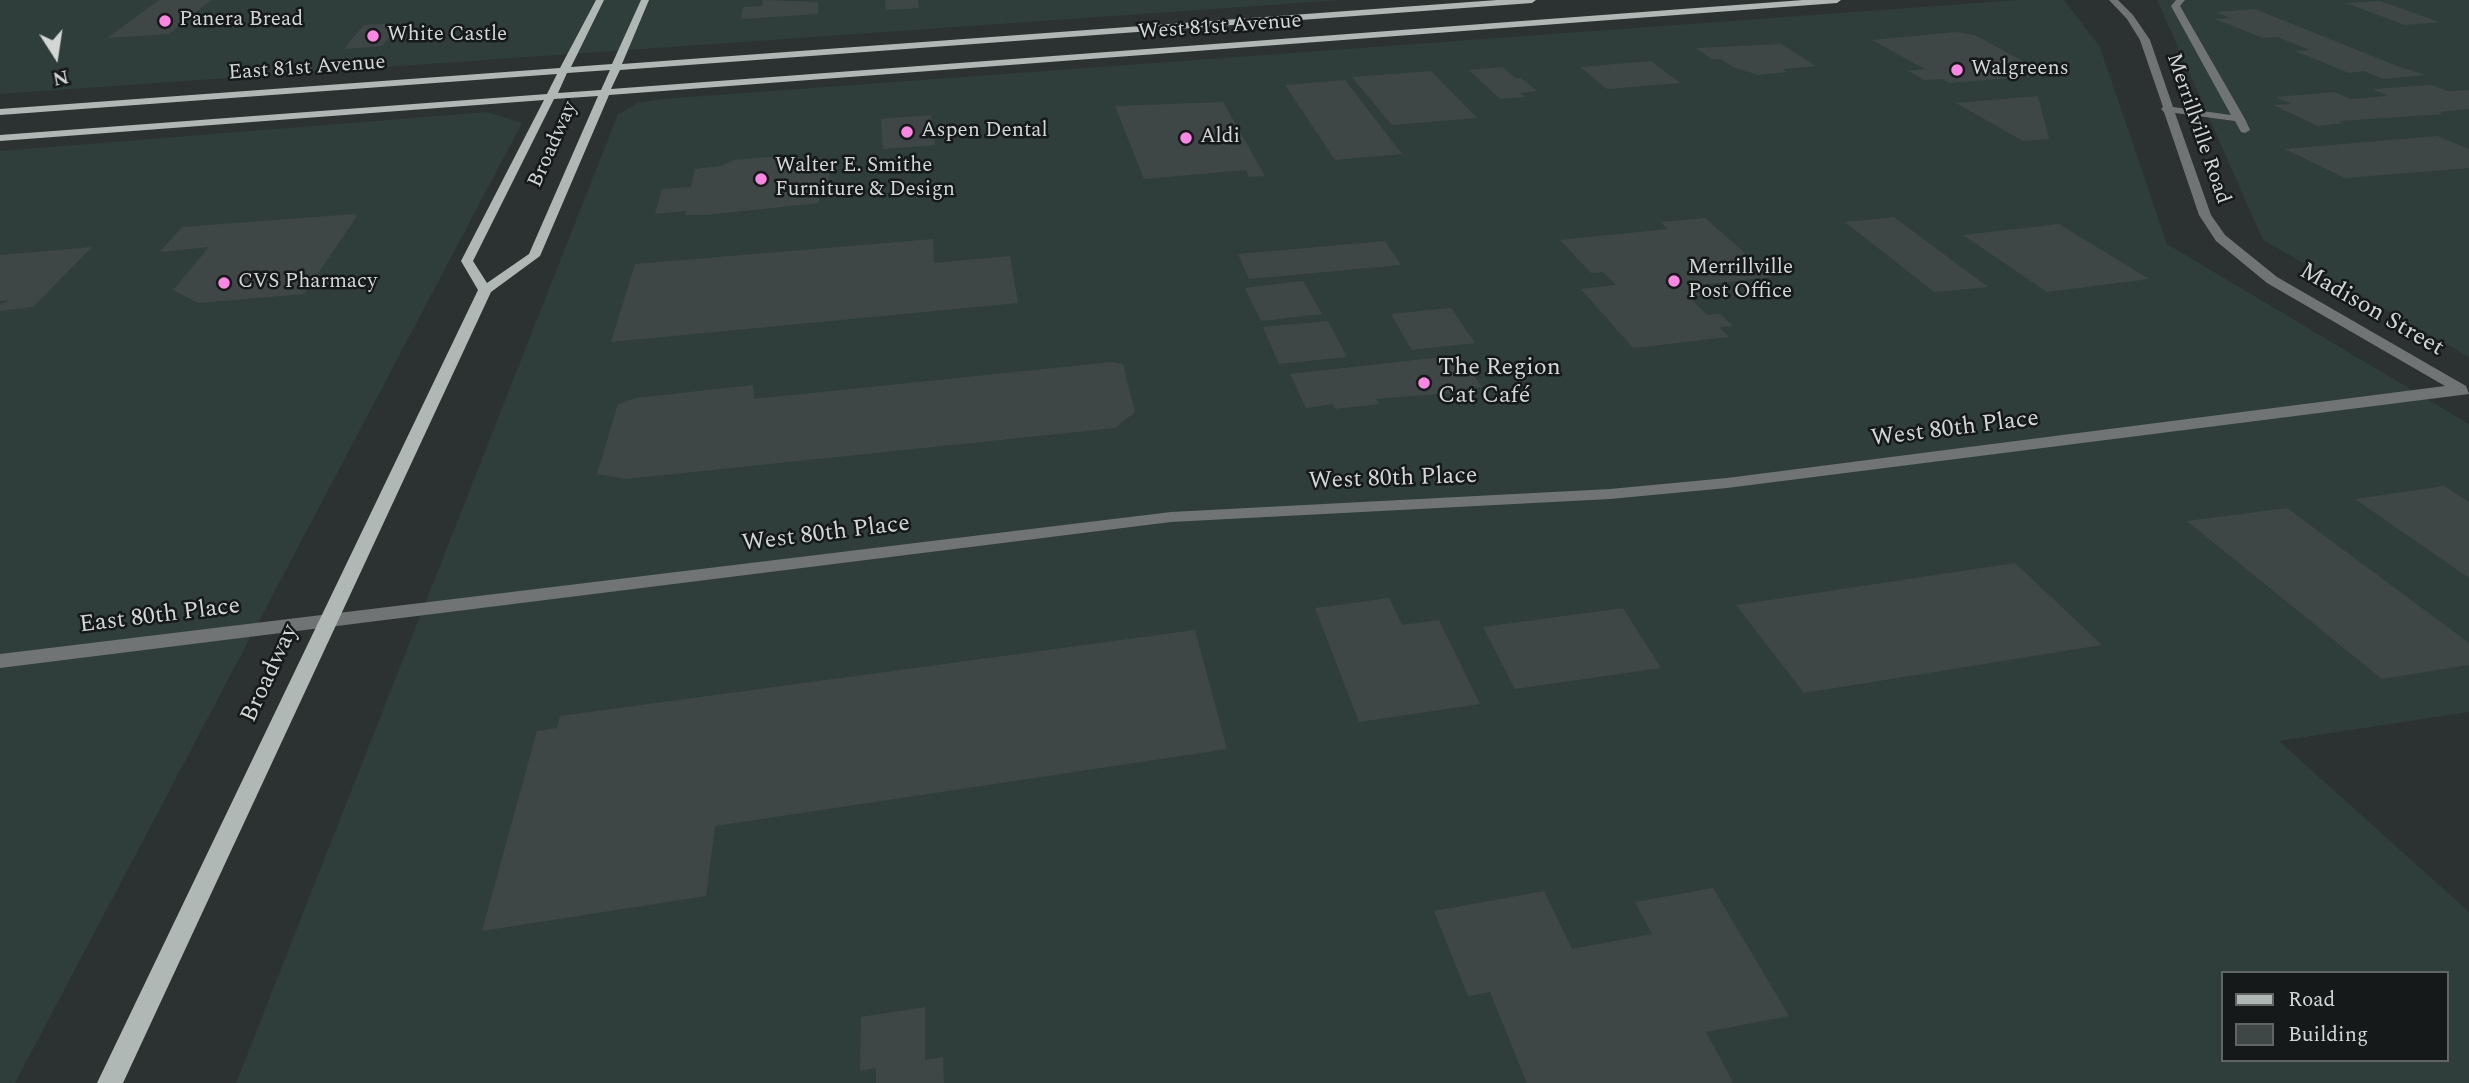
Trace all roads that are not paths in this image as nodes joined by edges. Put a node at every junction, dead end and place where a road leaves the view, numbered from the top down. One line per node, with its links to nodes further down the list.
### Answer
1 (600, 0): 8 (main road, Broadway)
2 (645, 0): 7 (main road, Broadway)
3 (1532, 0): 7 (main road, West 81st Avenue)
4 (1837, 0): 9 (main road, West 81st Avenue)
5 (2113, 0): 11 (street, Merrillville Road)
6 (2181, 0): 11 (street)
7 (617, 66): 8 (main road, East 81st Avenue); 9 (main road, Broadway)
8 (565, 70): 10 (main road, Broadway); 12 (main road, East 81st Avenue)
9 (606, 92): 10 (main road, East 81st Avenue); 15 (main road, Broadway)
10 (551, 96): 13 (main road, East 81st Avenue); 15 (main road, Broadway)
11 (2166, 109): 14 (street, Merrillville Road)
12 (0, 112)
13 (0, 138)
14 (2251, 266): 16 (street, Madison Street)
15 (485, 290): 17 (main road, Broadway)
16 (2465, 392): 17 (street, West 80th Place)
17 (326, 621): 18 (street, East 80th Place); 19 (main road, Broadway)
18 (0, 661)
19 (110, 1083)

